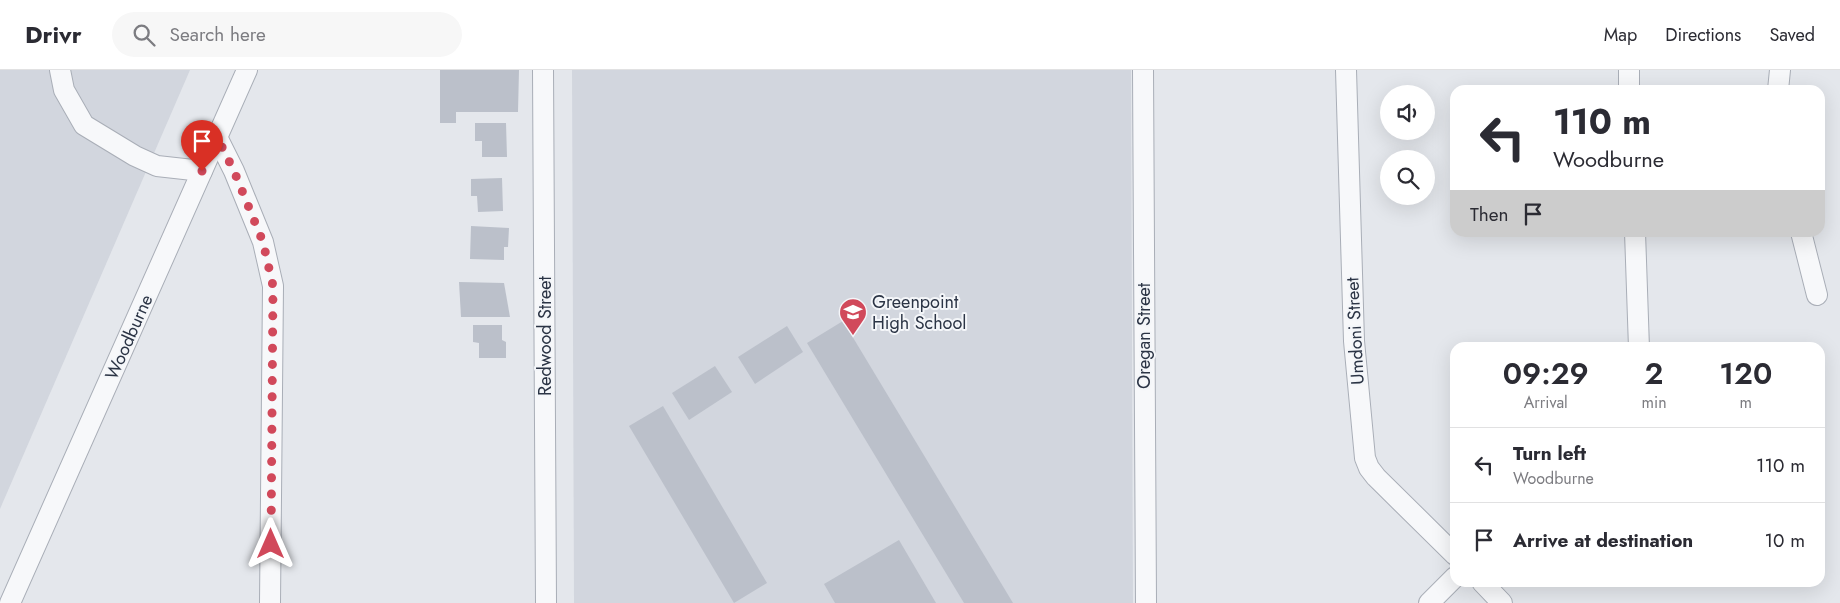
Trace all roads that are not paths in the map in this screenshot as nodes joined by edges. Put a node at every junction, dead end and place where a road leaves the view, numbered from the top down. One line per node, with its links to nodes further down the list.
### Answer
1 (60, 70): 11 (street)
2 (247, 70): 10 (street, Woodburne)
3 (544, 70): 21 (street, Redwood Street)
4 (1143, 70): 22 (street, Oregan Street)
5 (1346, 70): 16 (street, Umdoni Street)
6 (1628, 70): 8 (street)
7 (1780, 70): 9 (street)
8 (1629, 85)
9 (1778, 85)
10 (217, 137): 11 (street, Woodburne); 20 (street)
11 (202, 171): 19 (street, Woodburne)
12 (1635, 237): 15 (street)
13 (1802, 237): 14 (street)
14 (1817, 295)
15 (1639, 342)
16 (1450, 550)
17 (1450, 582): 23 (street)
18 (1487, 587): 24 (street)
19 (10, 603)
20 (270, 603)
21 (546, 603)
22 (1146, 603)
23 (1429, 603)
24 (1502, 603)

